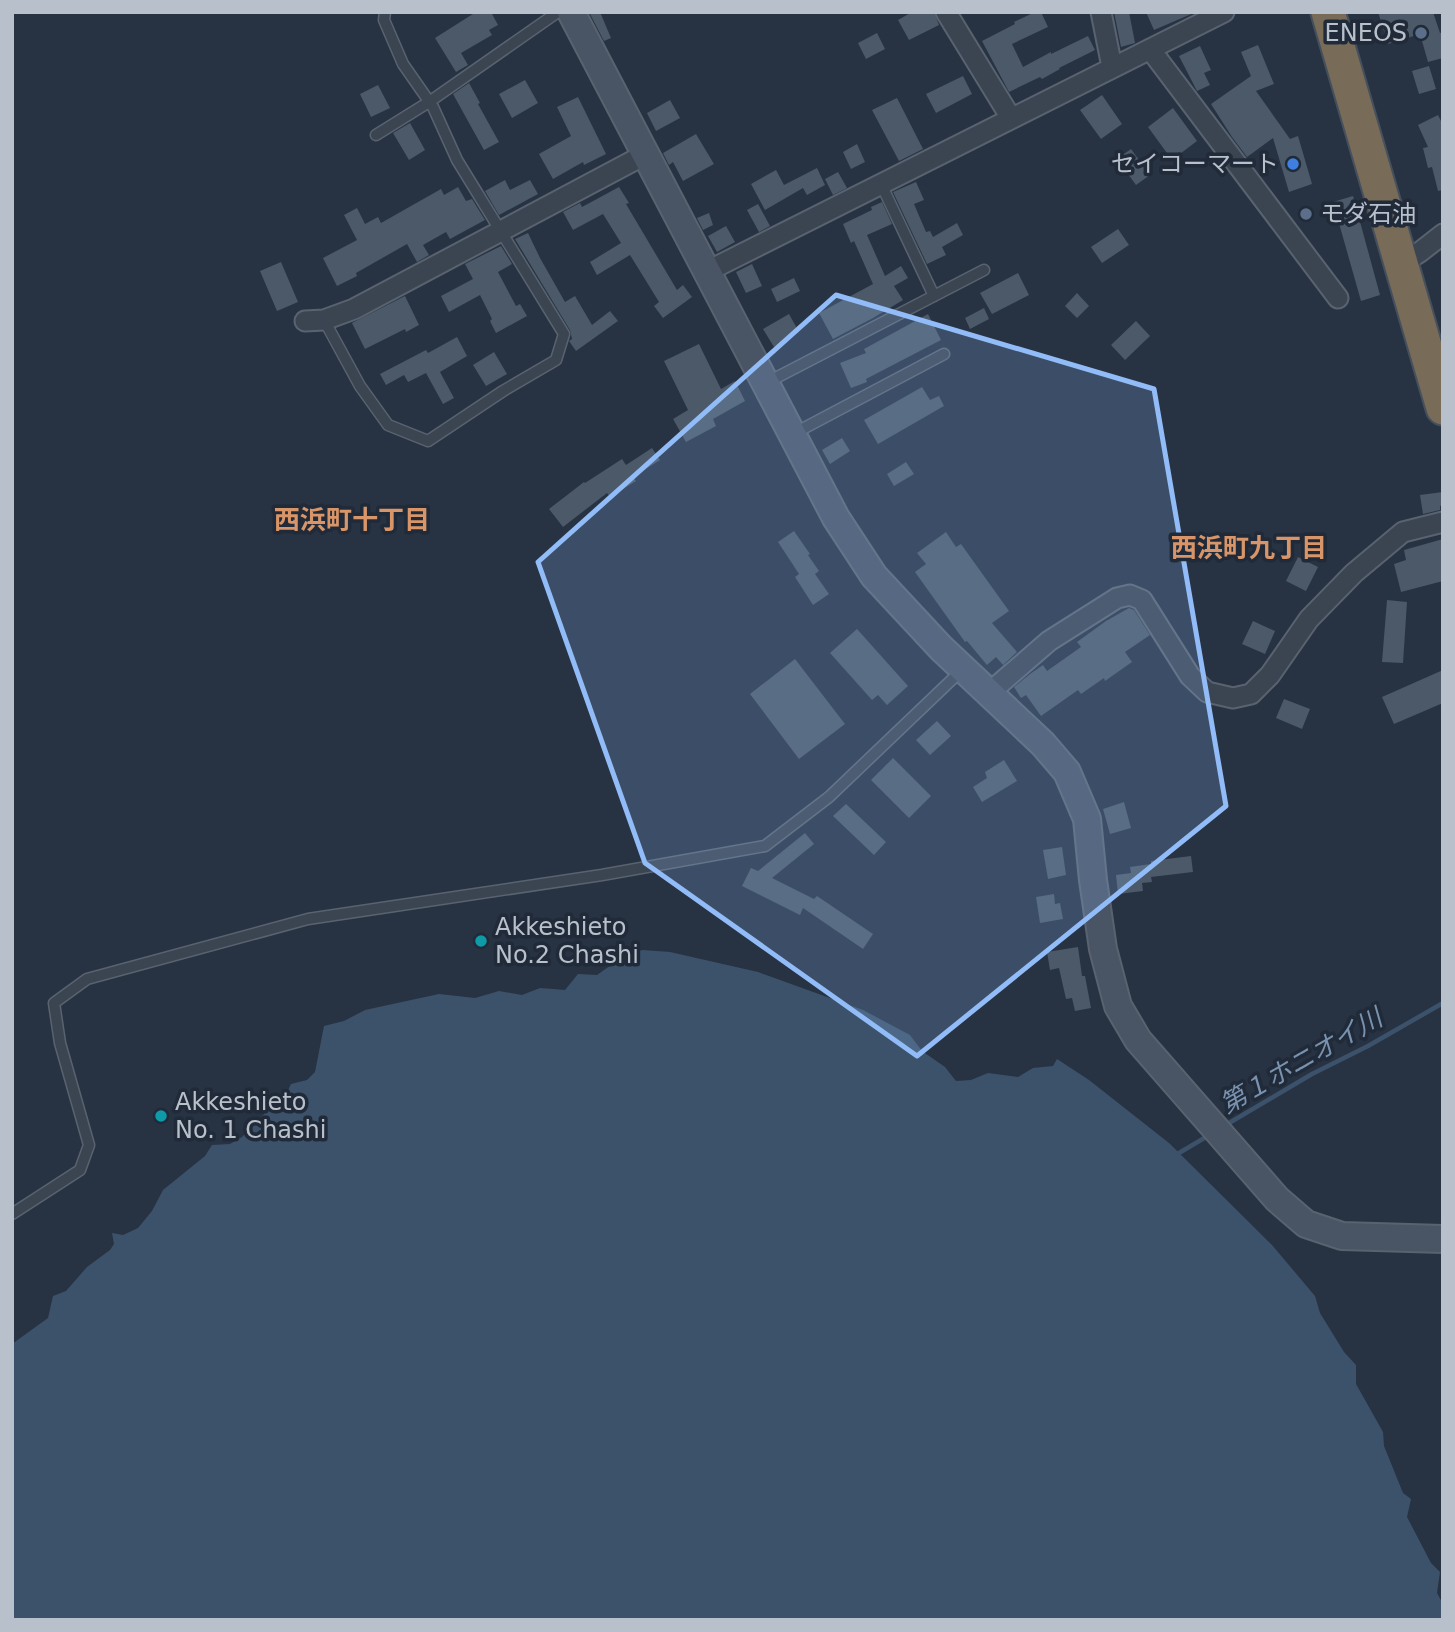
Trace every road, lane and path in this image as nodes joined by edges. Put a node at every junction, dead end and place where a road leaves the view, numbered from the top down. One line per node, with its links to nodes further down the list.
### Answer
1 (385, 12): 11 (lane)
2 (558, 12): 11 (lane)
3 (571, 12): 14 (street)
4 (946, 12): 12 (street)
5 (1101, 12): 10 (street)
6 (1224, 12): 9 (street)
7 (1328, 12): 17 (highway)
8 (1351, 12): 17 (highway)
9 (1150, 49): 10 (street); 21 (street)
10 (1112, 67): 12 (street)
11 (429, 102): 13 (lane); 16 (lane)
12 (1011, 118): 15 (street)
13 (376, 135)
14 (646, 154): 16 (street); 19 (street)
15 (881, 184): 19 (street); 20 (lane)
16 (500, 232): 22 (street); 22 (lane)
17 (1421, 250): 23 (highway); 26 (highway)
18 (984, 270): 20 (lane)
19 (708, 271): 25 (street)
20 (934, 296): 25 (lane)
21 (1338, 298)
22 (315, 320)
23 (1443, 330)
24 (944, 354): 27 (lane)
25 (766, 383): 27 (street)
26 (1443, 408)
27 (793, 435): 29 (street)
28 (1443, 522): 30 (street)
29 (963, 669): 30 (street); 31 (lane)
30 (989, 693): 32 (street)
31 (12, 1214)
32 (1443, 1239)

